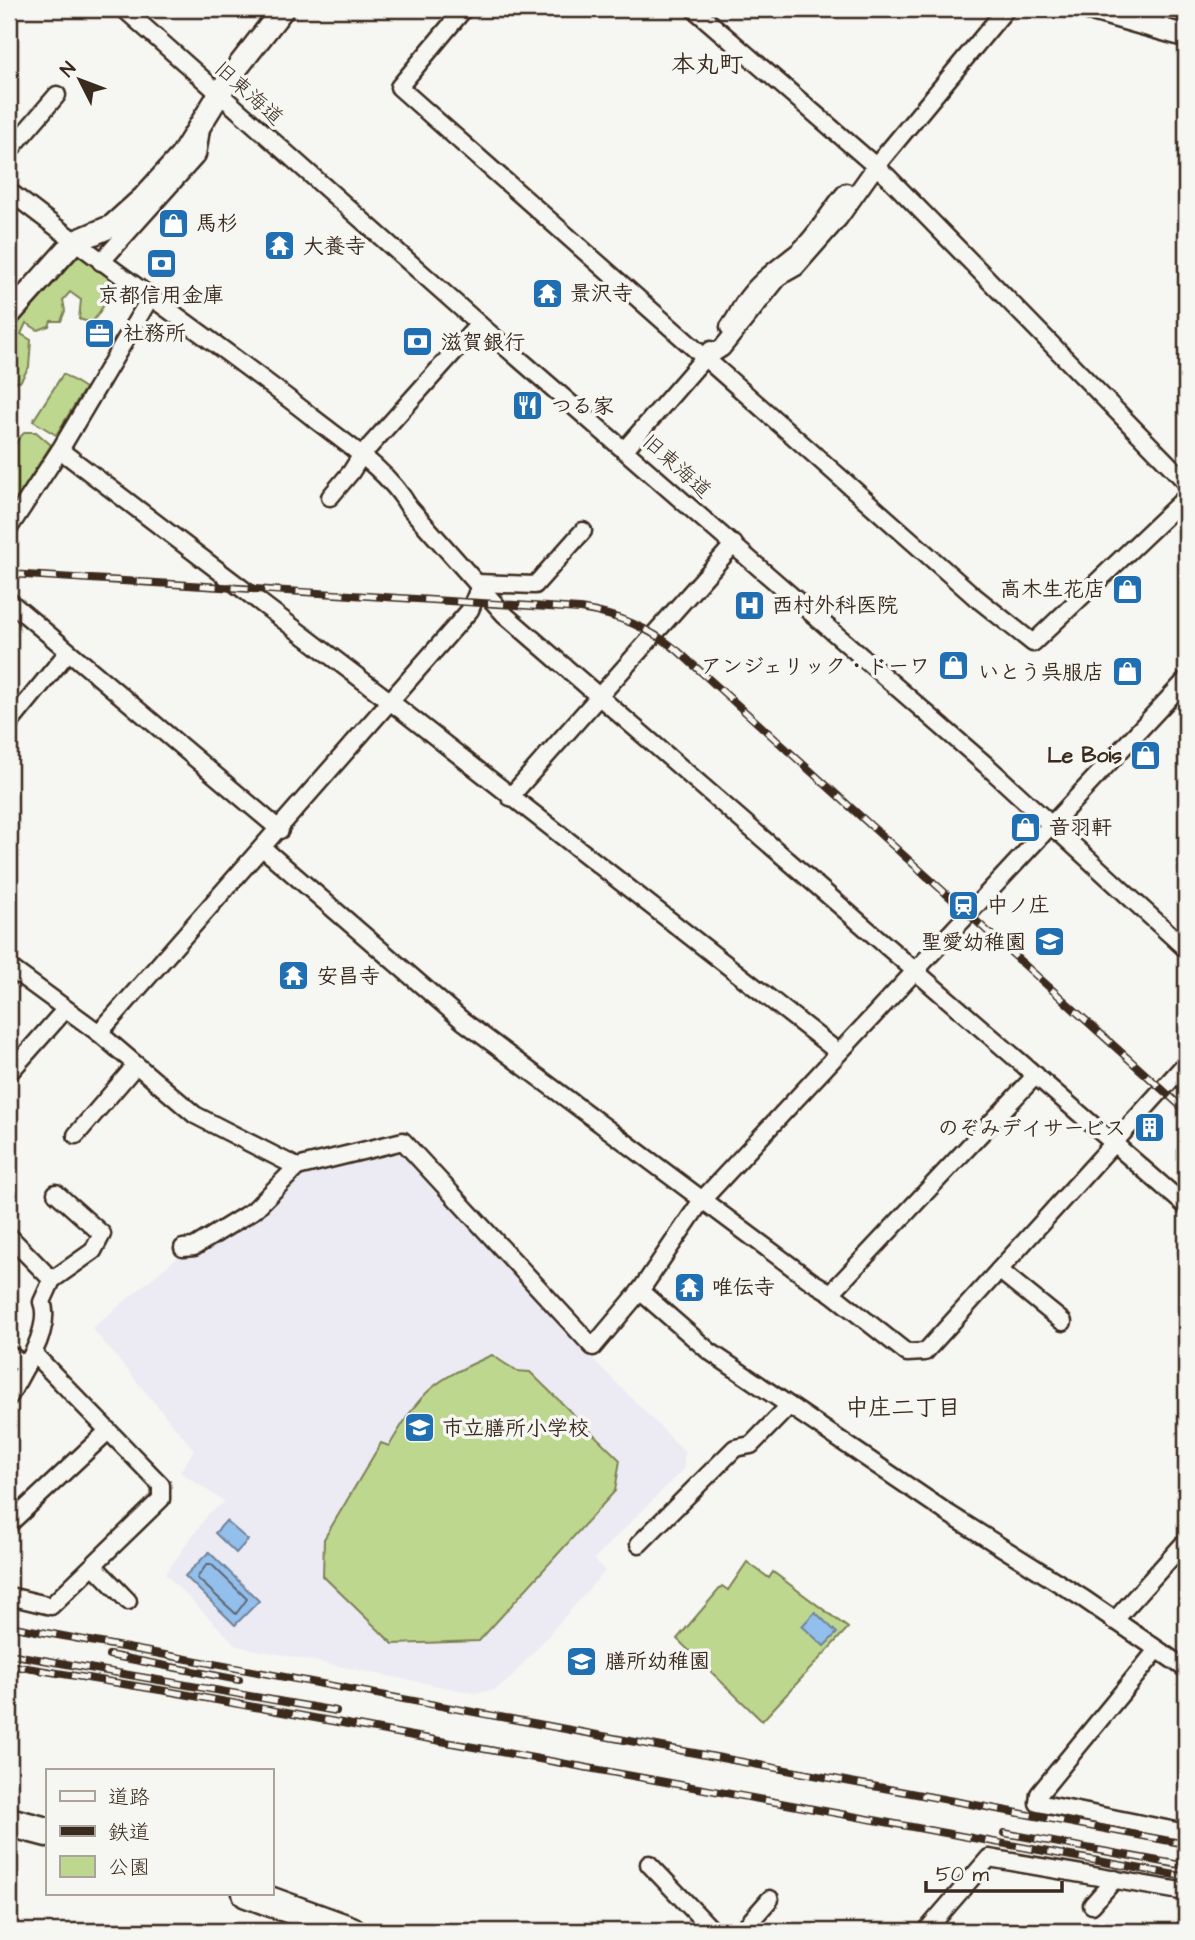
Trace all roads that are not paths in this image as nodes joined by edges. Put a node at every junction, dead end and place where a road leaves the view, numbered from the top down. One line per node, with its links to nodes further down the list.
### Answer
1 (124, 9): 9 (street, 旧東海道)
2 (283, 9): 9 (street)
3 (464, 9): 19 (street)
4 (694, 9): 12 (street)
5 (1006, 9): 12 (street)
6 (1090, 9): 7 (street)
7 (1186, 36)
8 (57, 95): 11 (street)
9 (220, 96): 10 (street); 18 (street, 旧東海道)
10 (201, 126): 14 (street); 15 (street)
11 (9, 151)
12 (876, 166): 19 (street); 23 (street)
13 (9, 191): 14 (street)
14 (74, 242): 15 (street); 17 (street)
15 (101, 262): 16 (street)
16 (150, 298): 21 (street); 22 (street)
17 (9, 315)
18 (479, 324): 20 (street, 旧東海道); 22 (street)
19 (706, 358): 20 (street); 25 (street)
20 (626, 448): 28 (street, 旧東海道)
21 (60, 450): 26 (street); 34 (street)
22 (361, 456): 24 (street); 29 (street)
23 (1186, 482)
24 (330, 497)
25 (1186, 497)
26 (9, 528)
27 (583, 531): 29 (street)
28 (734, 544): 33 (street); 37 (street, 旧東海道)
29 (478, 584): 33 (street); 34 (street)
30 (9, 601): 31 (street)
31 (68, 652): 35 (street); 38 (street)
32 (1186, 680): 37 (street)
33 (597, 696): 36 (street); 42 (street)
34 (391, 702): 36 (street); 38 (street)
35 (9, 724)
36 (510, 797): 45 (street)
37 (1049, 825): 40 (street, 旧東海道); 42 (street)
38 (280, 830): 39 (street)
39 (264, 849): 44 (street); 54 (street)
40 (1186, 950)
41 (9, 967): 43 (street)
42 (914, 971): 45 (street); 49 (street)
43 (64, 1011): 44 (street); 48 (street)
44 (99, 1033): 47 (street)
45 (838, 1052): 54 (street)
46 (1186, 1063): 51 (street)
47 (136, 1065): 50 (street); 52 (street)
48 (9, 1073)
49 (1036, 1074): 51 (street); 61 (street)
50 (76, 1135)
51 (1112, 1143): 55 (street); 58 (street)
52 (297, 1167): 57 (street); 60 (street)
53 (56, 1194): 59 (street)
54 (702, 1200): 60 (street); 61 (street)
55 (1186, 1206)
56 (9, 1236): 59 (street)
57 (183, 1248)
58 (999, 1270): 61 (street); 62 (street)
59 (52, 1280): 64 (street)
60 (640, 1291): 66 (street)
61 (831, 1293)
62 (1063, 1322)
63 (9, 1354): 64 (street)
64 (30, 1360): 65 (street); 67 (street)
65 (9, 1397)
66 (789, 1406): 70 (street); 74 (street)
67 (108, 1431): 68 (street); 71 (street)
68 (9, 1524)
69 (1186, 1541): 74 (street)
70 (639, 1544)
71 (94, 1566): 72 (street); 73 (street)
72 (9, 1596)
73 (128, 1601)
74 (1114, 1621): 75 (street)
75 (1157, 1650): 76 (street); 79 (street)
76 (1186, 1670)
77 (9, 1822): 78 (highway)
78 (46, 1832)
79 (1186, 1833)
80 (649, 1864): 87 (street)
81 (1115, 1879): 82 (street); 85 (street); 89 (street)
82 (1186, 1892)
83 (252, 1895): 86 (highway)
84 (770, 1899): 88 (street)
85 (1092, 1905)
86 (341, 1929)
87 (713, 1931)
88 (742, 1931)
89 (926, 1931)

